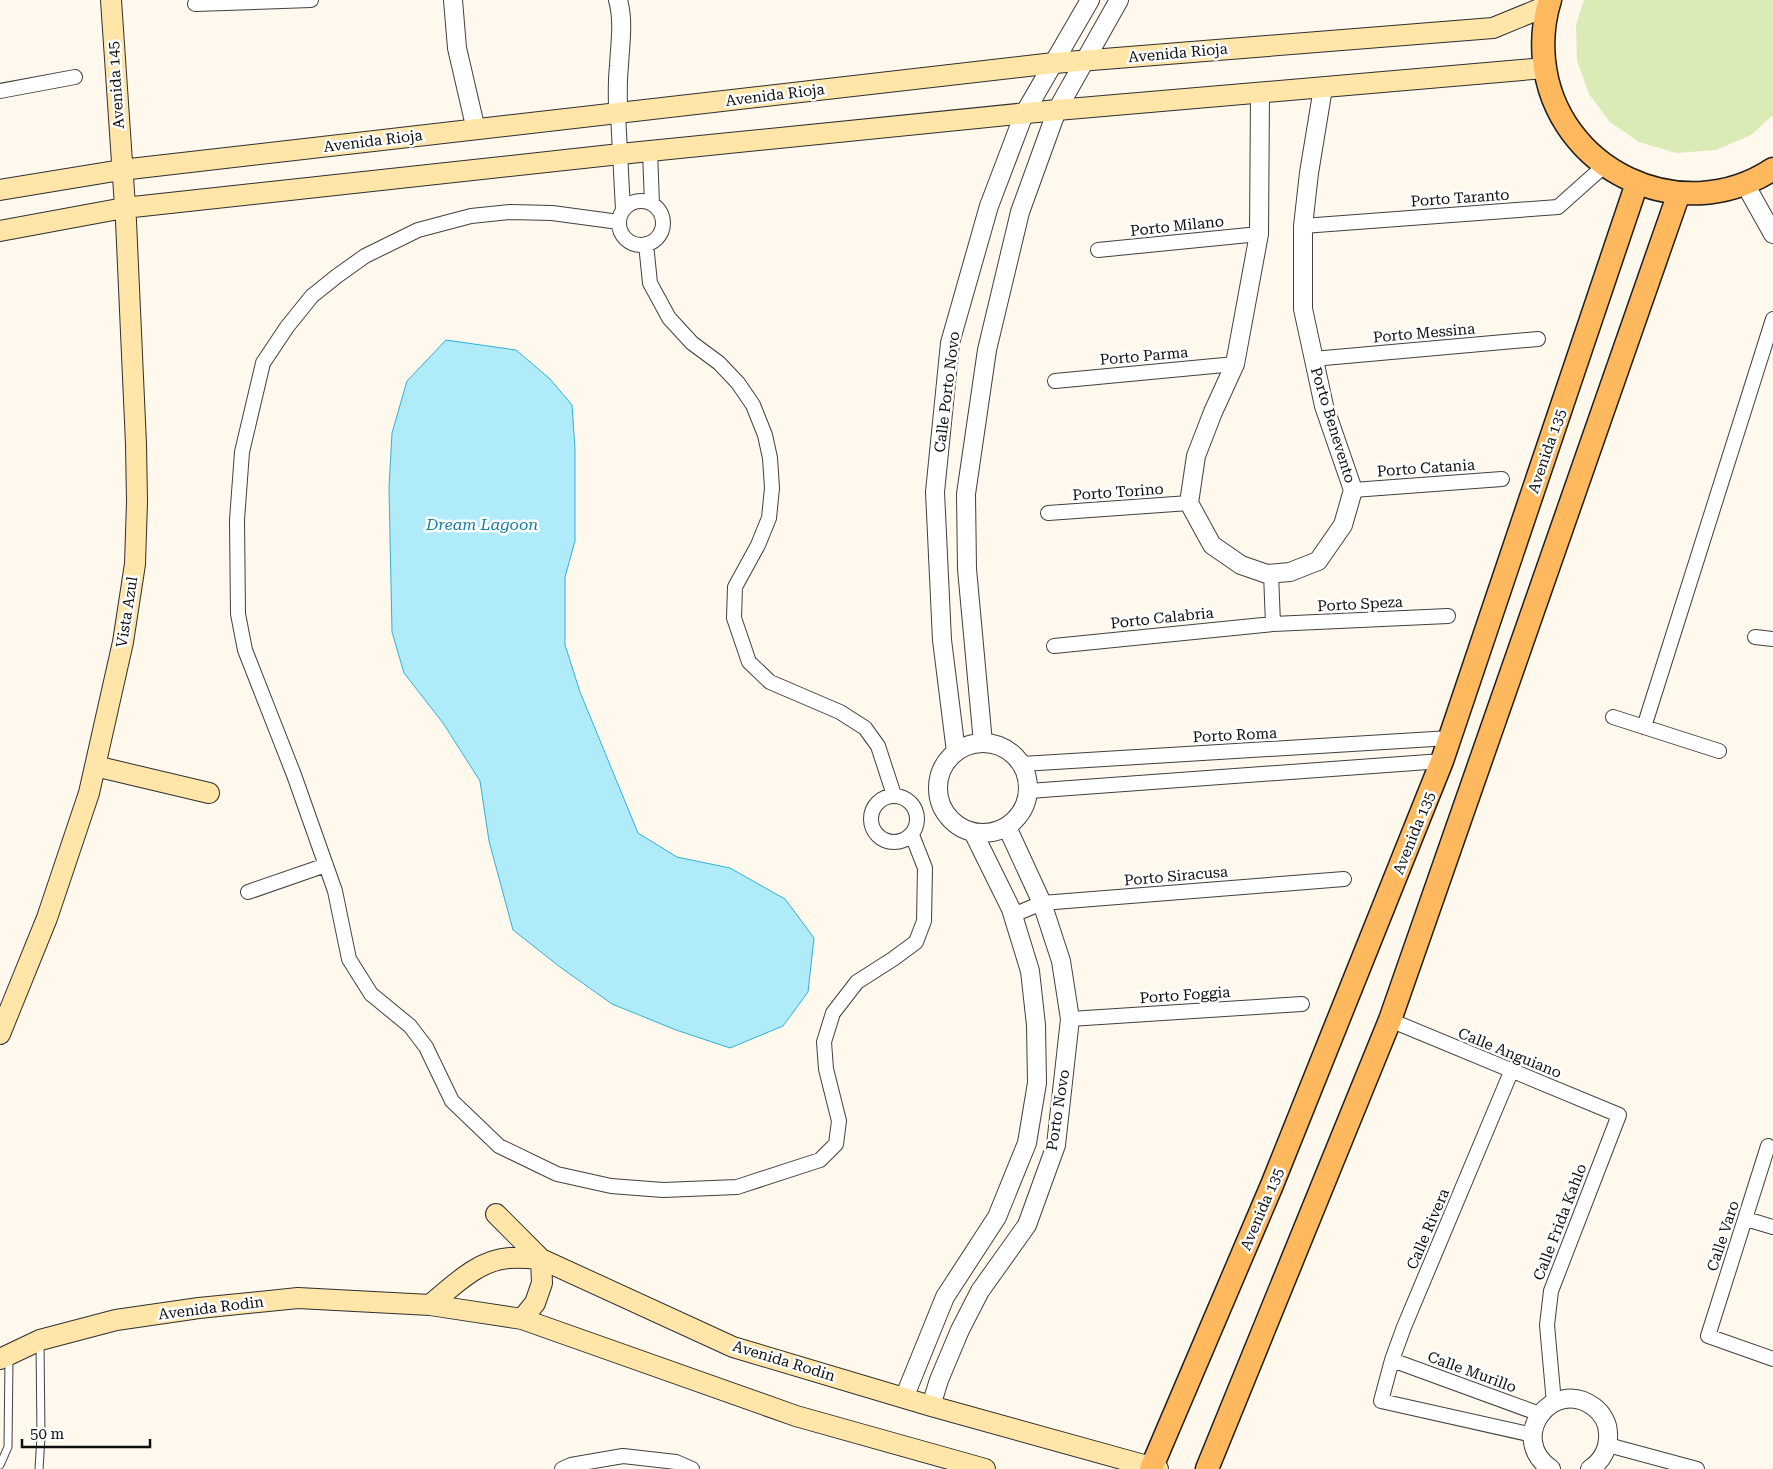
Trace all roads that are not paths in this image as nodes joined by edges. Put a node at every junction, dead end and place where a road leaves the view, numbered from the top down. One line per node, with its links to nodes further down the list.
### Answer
1 (110, 0): 24 (main road, Avenida 145)
2 (311, 0): 8 (street)
3 (454, 0): 19 (street)
4 (618, 0): 17 (street)
5 (1090, 0): 10 (street, Calle Porto Novo)
6 (1118, 0): 9 (street)
7 (1550, 2): 9 (main road, Avenida Rioja); 11 (main road)
8 (195, 4)
9 (1086, 60): 10 (main road, Avenida Rioja); 16 (street)
10 (1054, 63): 17 (main road, Avenida Rioja); 18 (street, Calle Porto Novo)
11 (1545, 68): 13 (main road); 22 (main road)
12 (74, 77): 14 (street)
13 (1324, 88): 15 (main road); 32 (street, Porto Benevento)
14 (0, 91)
15 (1260, 93): 16 (main road); 34 (street)
16 (1057, 110): 18 (main road); 57 (street)
17 (618, 114): 19 (main road, Avenida Rioja); 21 (street)
18 (1024, 114): 20 (main road); 59 (street, Calle Porto Novo)
19 (476, 130): 24 (main road, Avenida Rioja)
20 (650, 151): 21 (main road); 29 (street)
21 (620, 154): 30 (main road); 31 (street)
22 (1604, 166): 25 (main road); 32 (street, Porto Taranto)
23 (1773, 169): 26 (main road)
24 (121, 170): 27 (main road, Avenida Rioja); 30 (main road, Vista Azul)
25 (1637, 183): 28 (main road); 55 (main road, Avenida 135)
26 (1745, 184): 28 (main road); 35 (street)
27 (0, 190)
28 (1679, 193): 77 (main road)
29 (652, 204): 31 (street); 36 (street)
30 (124, 208): 33 (main road); 63 (main road, Vista Azul)
31 (621, 216): 36 (street); 70 (street)
32 (1303, 226): 40 (street, Porto Benevento)
33 (0, 231)
34 (1259, 234): 37 (street, Porto Milano); 41 (street)
35 (1773, 234)
36 (646, 244): 66 (street)
37 (1098, 250)
38 (1773, 319): 54 (street)
39 (1538, 340): 40 (street, Porto Messina)
40 (1313, 359): 44 (street, Porto Benevento)
41 (1235, 364): 42 (street, Porto Parma); 45 (street)
42 (1055, 381)
43 (1502, 479): 44 (street, Porto Catania)
44 (1352, 490): 47 (street, Porto Benevento)
45 (1189, 504): 46 (street, Porto Torino); 47 (street, Porto Benevento)
46 (1048, 512)
47 (1271, 573): 49 (street)
48 (1448, 616): 49 (street, Porto Speza)
49 (1273, 624): 52 (street, Porto Calabria)
50 (1755, 637): 51 (street)
51 (1773, 639)
52 (1054, 646)
53 (1614, 717): 54 (street)
54 (1644, 727): 58 (street)
55 (1450, 738): 56 (street, Porto Roma); 60 (main road, Avenida 135)
56 (1388, 742): 61 (street, Porto Roma); 62 (street)
57 (983, 743): 59 (street); 61 (street)
58 (1719, 751)
59 (956, 752): 68 (street)
60 (1442, 761): 62 (street); 99 (main road, Avenida 135)
61 (1022, 764): 64 (street)
62 (1389, 765): 64 (street)
63 (95, 766): 65 (main road); 78 (main road, Vista Azul)
64 (1029, 791): 67 (street)
65 (209, 793)
66 (894, 795): 69 (street); 69 (street)
67 (1007, 827): 68 (street); 73 (street, Porto Novo)
68 (973, 832): 74 (street, Porto Novo)
69 (912, 835): 70 (street)
70 (326, 865): 72 (street)
71 (1344, 879): 73 (street, Porto Siracusa)
72 (248, 892)
73 (1042, 903): 74 (street, Porto Siracusa); 76 (street, Porto Novo)
74 (1013, 915): 92 (street, Porto Novo)
75 (1302, 1004): 76 (street, Porto Foggia)
76 (1070, 1019): 94 (street, Porto Novo)
77 (1390, 1020): 79 (street, Calle Anguiano); 104 (main road)
78 (0, 1034)
79 (1511, 1072): 80 (street, Calle Anguiano); 91 (street, Calle Rivera)
80 (1619, 1115): 93 (street, Calle Frida Kahlo)
81 (1768, 1146): 83 (street, Calle Varo)
82 (496, 1214): 85 (main road)
83 (1746, 1219): 84 (street); 90 (street, Calle Varo)
84 (1773, 1227)
85 (541, 1259): 86 (main road, Avenida Rodin); 87 (main road); 92 (main road, Avenida Rodin)
86 (430, 1305): 87 (main road, Avenida Rodin); 88 (main road, Avenida Rodin)
87 (522, 1319): 103 (main road, Avenida Rodin)
88 (40, 1340): 89 (main road, Avenida Rodin); 100 (lane)
89 (4, 1357): 98 (lane)
90 (1773, 1359)
91 (1392, 1360): 95 (street, Calle Murillo); 96 (street, Calle Rivera)
92 (904, 1398): 94 (main road, Avenida Rodin)
93 (1554, 1403): 95 (street); 97 (street)
94 (931, 1406): 99 (main road, Avenida Rodin)
95 (1540, 1414): 96 (street)
96 (1533, 1435): 105 (street)
97 (1608, 1445): 106 (street); 107 (street)
98 (0, 1465)
99 (1154, 1468)
100 (39, 1469)
101 (562, 1469): 102 (street)
102 (692, 1469)
103 (985, 1469)
104 (1207, 1469)
105 (1551, 1469)
106 (1590, 1469)
107 (1697, 1469)

